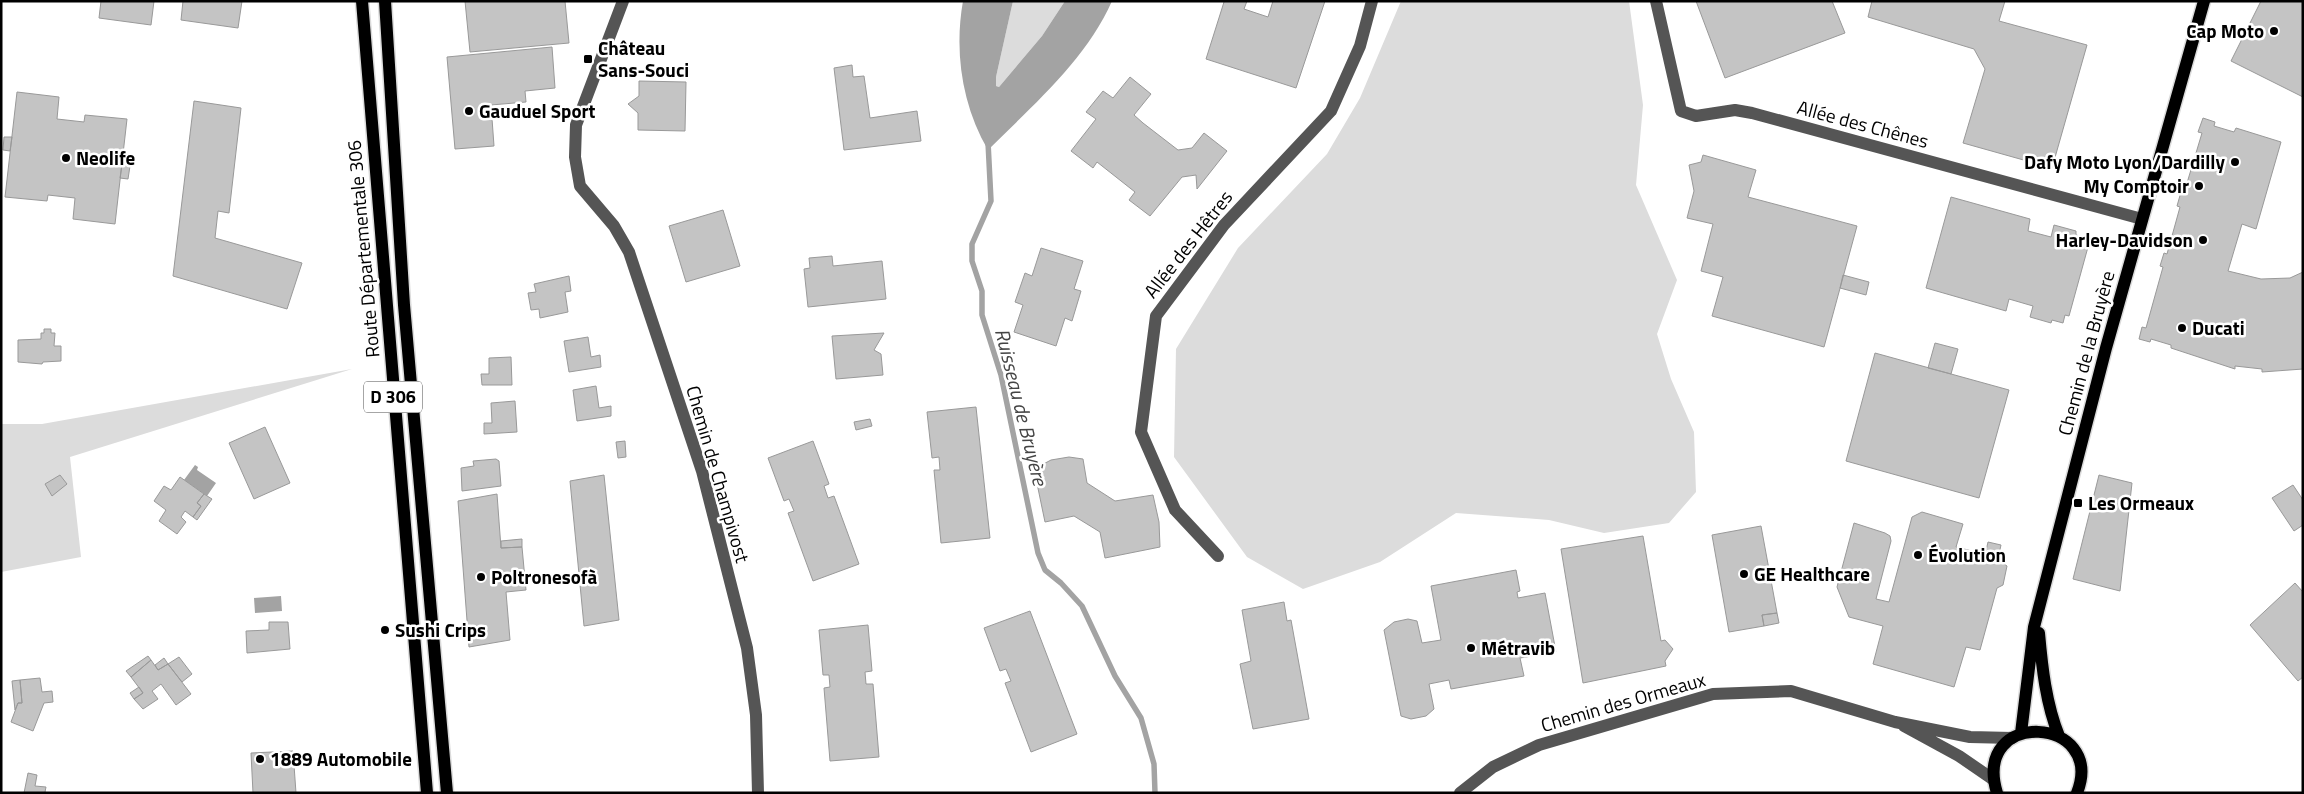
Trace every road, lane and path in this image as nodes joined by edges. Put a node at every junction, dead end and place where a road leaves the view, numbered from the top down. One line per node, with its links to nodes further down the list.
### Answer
1 (362, 1): 14 (main road, Route Départementale 306 / D 306)
2 (385, 1): 15 (main road, Route Départementale 306 / D 306)
3 (623, 1): 16 (street, Chemin de Champivost)
4 (1372, 1): 8 (street, Allée des Hêtres)
5 (1656, 1): 7 (street, Allée des Chênes)
6 (2204, 1): 7 (main road, Chemin de la Bruyère)
7 (2142, 219): 9 (main road, Chemin de la Bruyère)
8 (1218, 556)
9 (2041, 600): 11 (main road, Chemin de la Bruyère); 12 (main road, Chemin de la Bruyère)
10 (1895, 722): 11 (street, Chemin des Ormeaux); 13 (street, Chemin des Ormeaux); 17 (street, Chemin des Ormeaux)
11 (2017, 736): 12 (main road); 13 (main road)
12 (2059, 736): 19 (main road, Chemin de la Bruyère)
13 (1994, 780): 18 (main road)
14 (427, 793)
15 (447, 793)
16 (758, 793)
17 (1460, 793)
18 (1998, 793)
19 (2077, 793)

